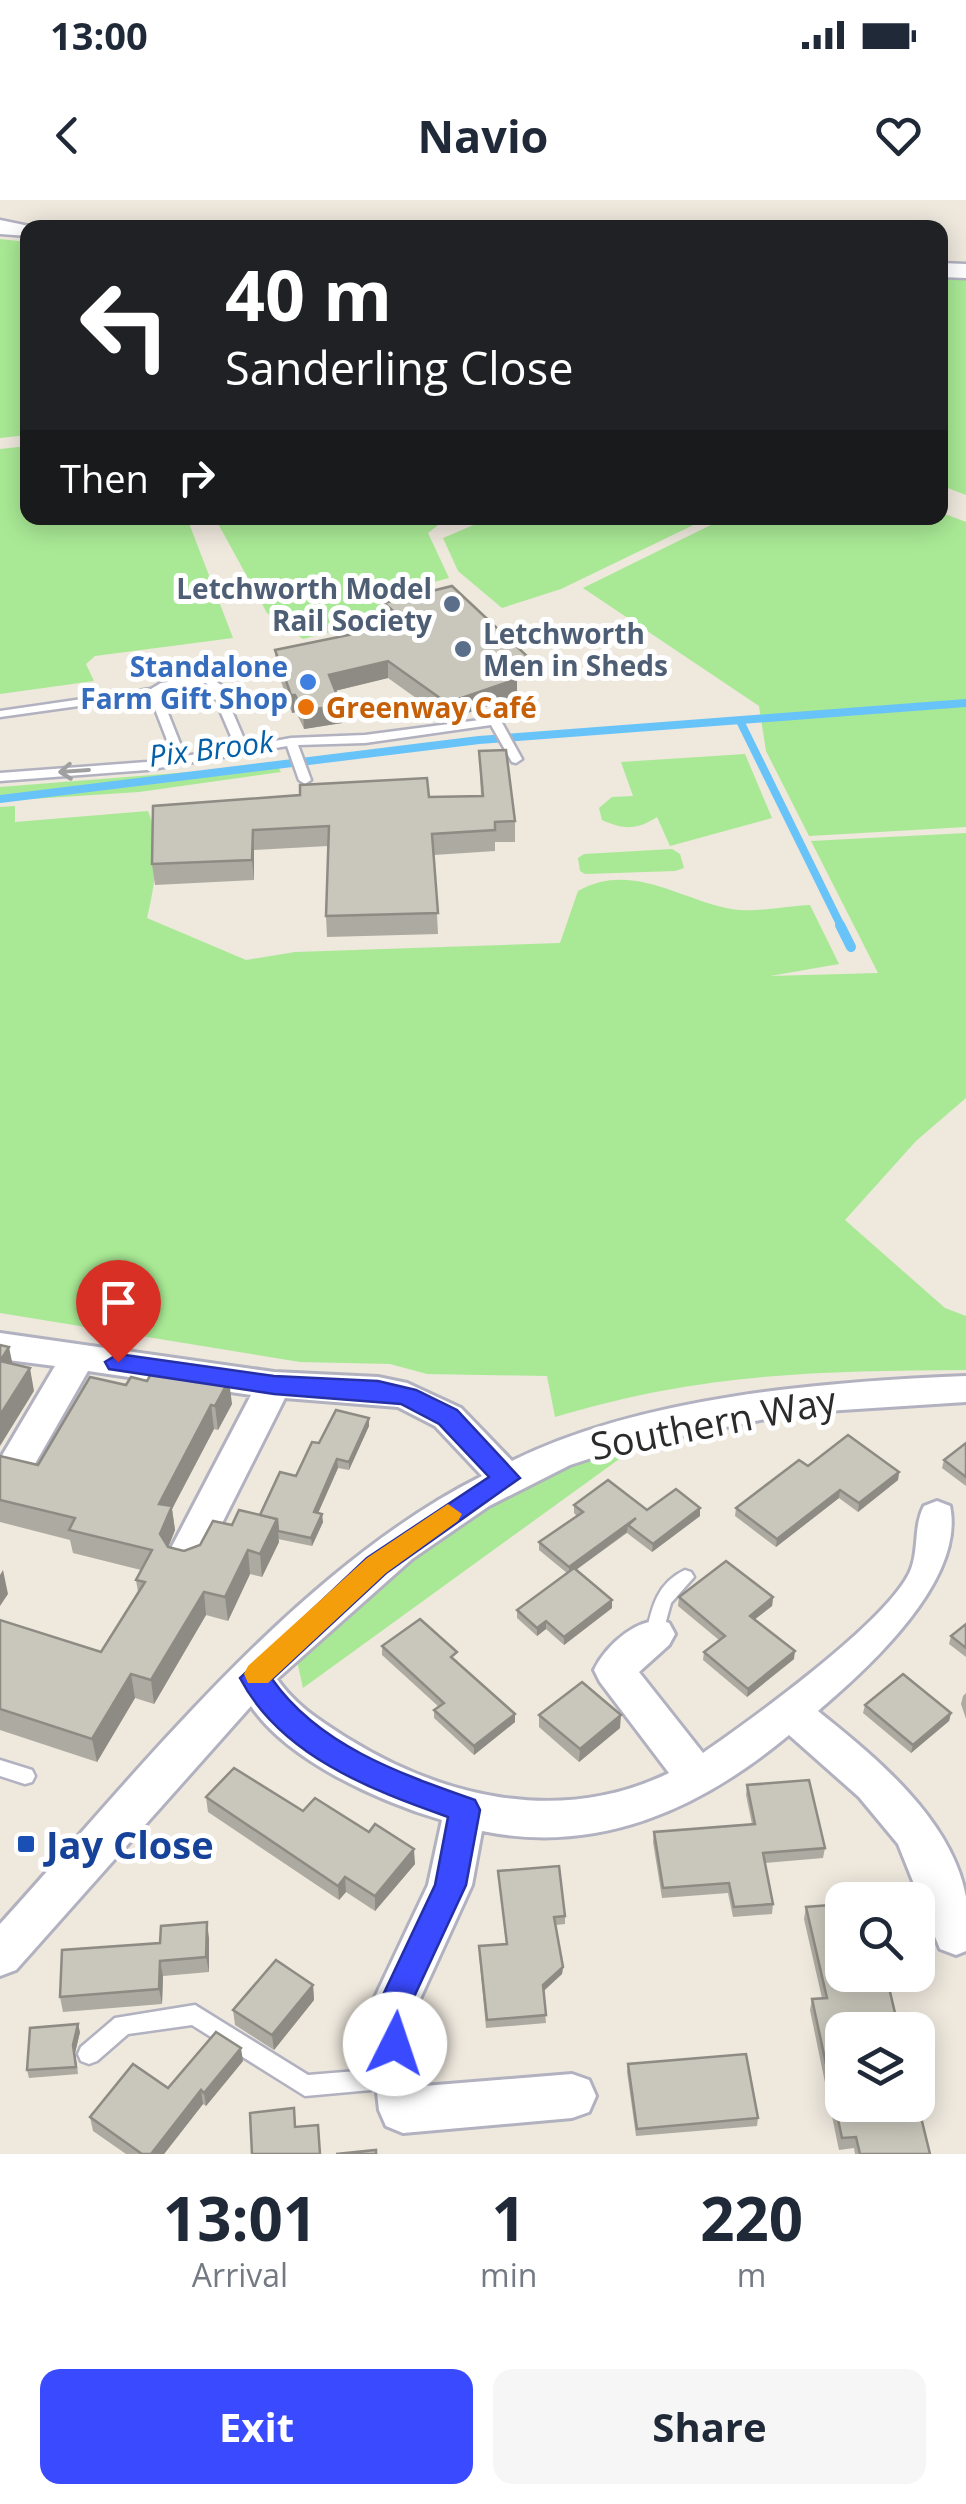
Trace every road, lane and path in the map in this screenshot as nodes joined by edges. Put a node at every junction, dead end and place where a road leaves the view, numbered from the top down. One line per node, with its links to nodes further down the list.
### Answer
1 (154, 692): 2 (lane); 4 (lane); 6 (lane)
2 (0, 714)
3 (292, 742): 4 (lane); 5 (lane); 8 (lane)
4 (243, 750): 6 (lane)
5 (516, 759)
6 (181, 760): 7 (lane, one-way to 7)
7 (0, 777)
8 (305, 780)
9 (0, 1346): 10 (street)
10 (79, 1357): 11 (street); 13 (street)
11 (274, 1385): 14 (street); 16 (street)
12 (966, 1390): 14 (street, Southern Way)
13 (20, 1459)
14 (506, 1478): 19 (street, Southern Way)
15 (936, 1516): 20 (street)
16 (186, 1556)
17 (685, 1577): 18 (lane)
18 (655, 1634): 23 (street)
19 (254, 1678): 24 (street); 26 (street, Southern Way)
20 (789, 1711): 23 (street); 25 (street)
21 (0, 1768): 22 (lane)
22 (25, 1776)
23 (697, 1777): 24 (street)
24 (465, 1810): 28 (street)
25 (956, 1935)
26 (6, 1939)
27 (90, 2054): 28 (lane)
28 (401, 2094): 29 (street)
29 (572, 2096)

